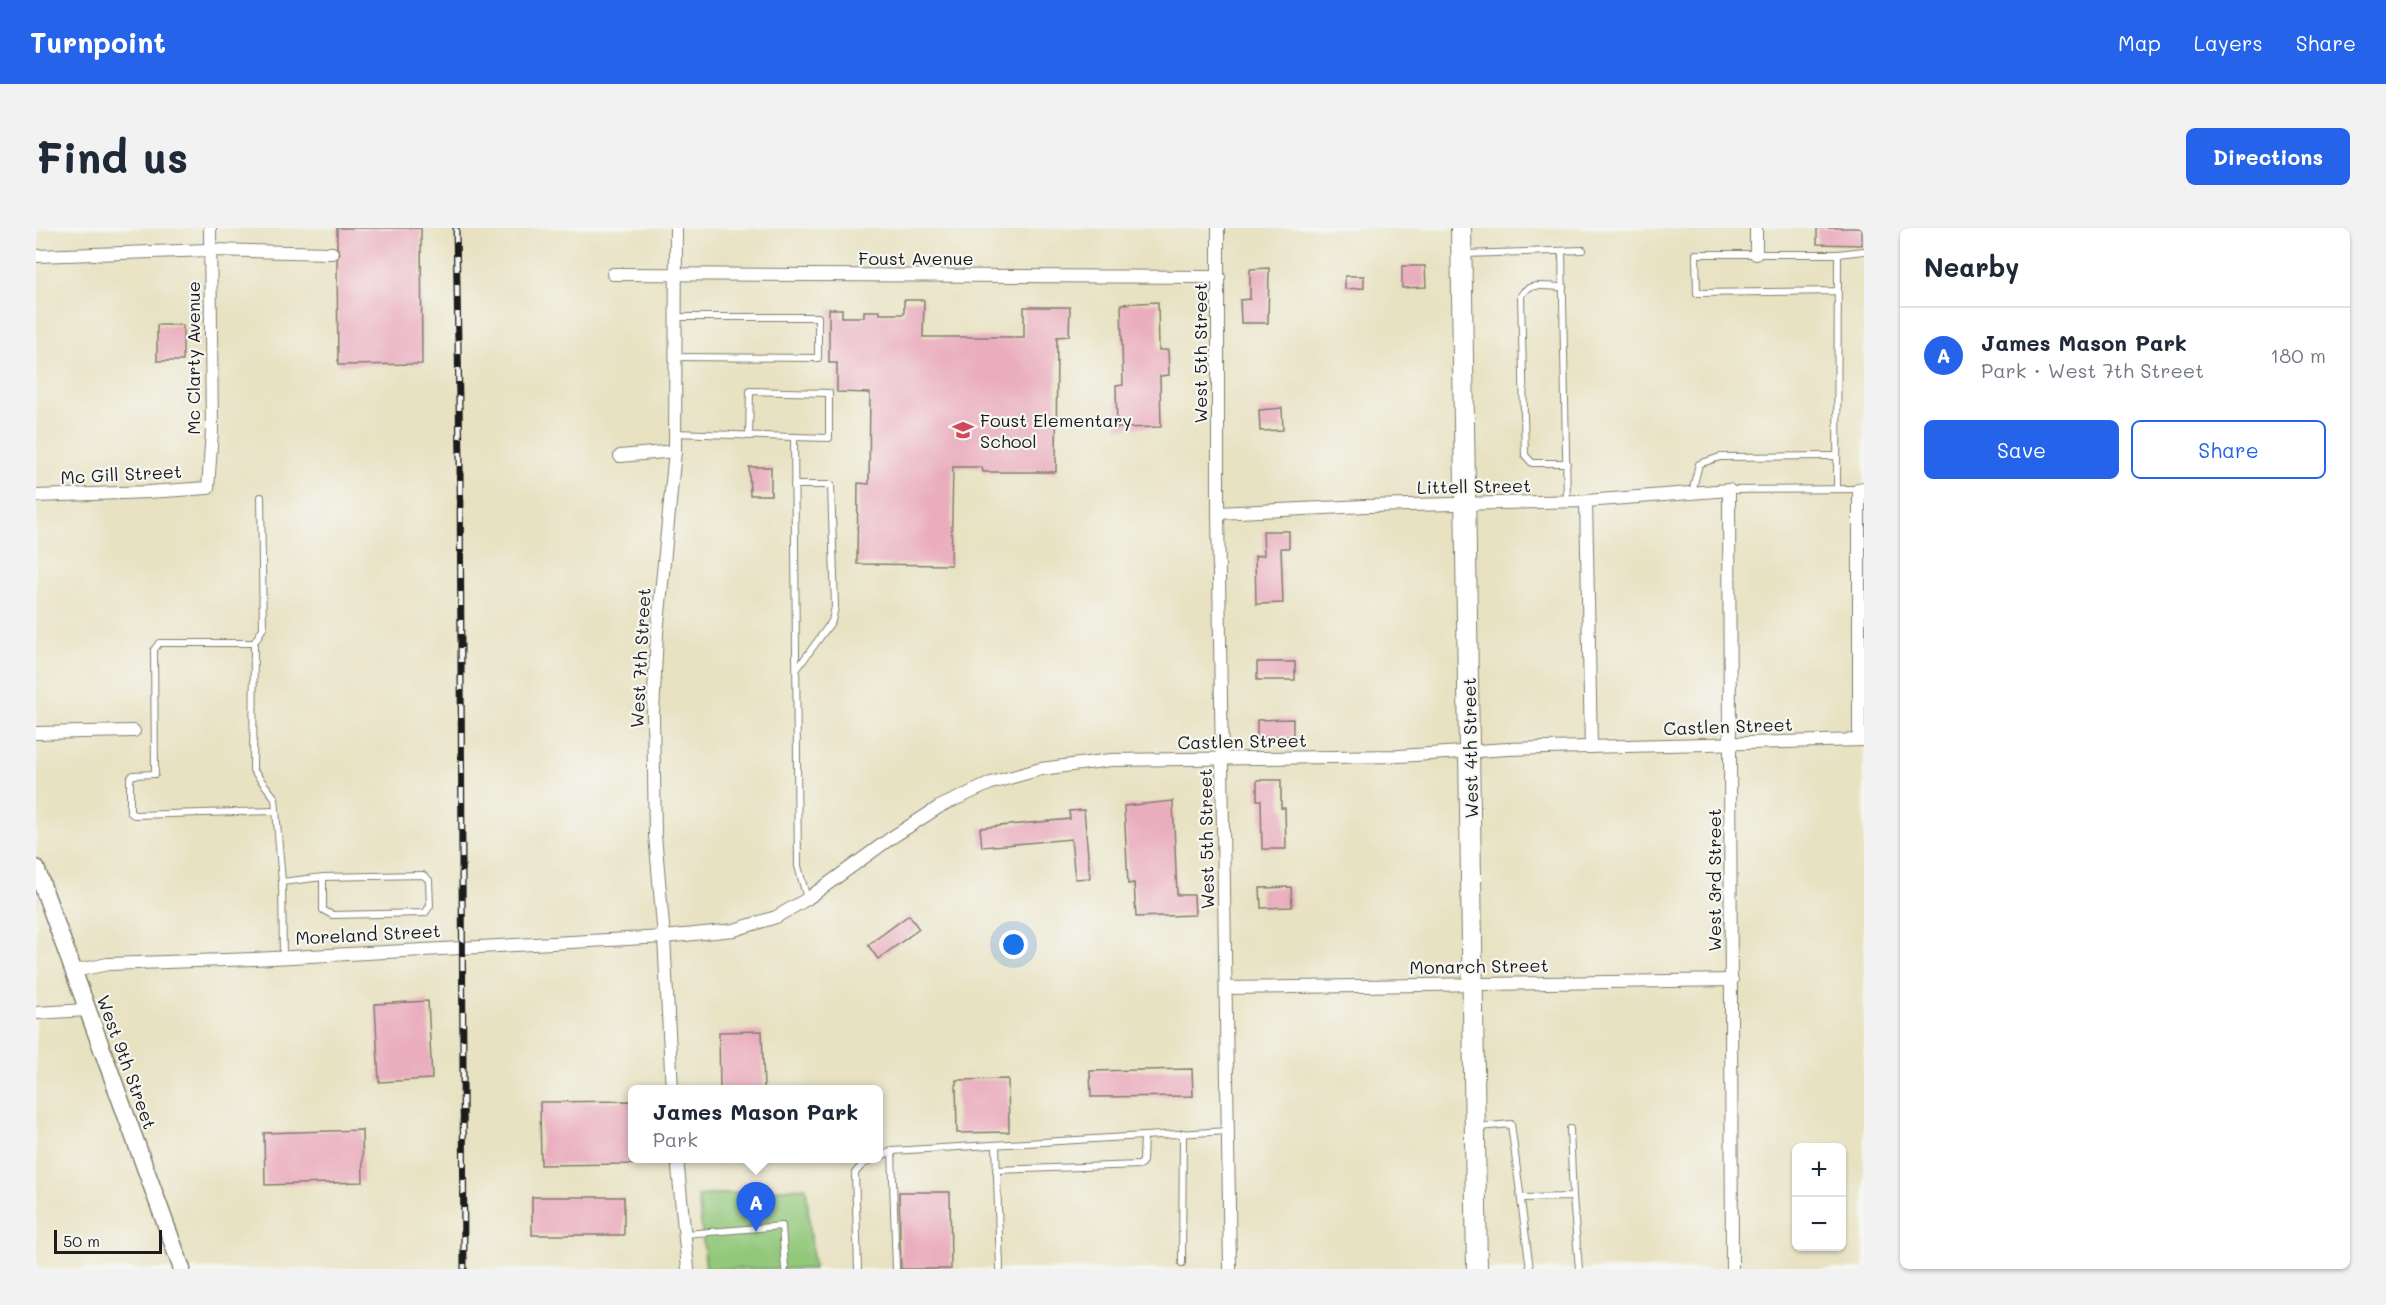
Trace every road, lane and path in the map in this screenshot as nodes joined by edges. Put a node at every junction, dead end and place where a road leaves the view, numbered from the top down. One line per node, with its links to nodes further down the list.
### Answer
1 (210, 228): 6 (street, Mc Clarty Avenue)
2 (676, 228): 16 (street, West 7th Street)
3 (1218, 228): 17 (street, West 5th Street)
4 (1461, 228): 11 (main road, West 4th Street)
5 (1756, 228): 12 (street)
6 (210, 250): 10 (street); 14 (street); 30 (street, Mc Clarty Avenue)
7 (1583, 250): 8 (lane)
8 (1562, 251): 11 (lane); 18 (lane)
9 (1864, 251): 13 (lane)
10 (332, 253)
11 (1462, 254): 39 (main road, West 4th Street)
12 (1756, 254): 13 (lane); 19 (lane)
13 (1838, 254): 19 (lane)
14 (36, 256)
15 (613, 274): 16 (street, Foust Avenue)
16 (676, 275): 17 (street, Foust Avenue); 20 (street, West 7th Street)
17 (1219, 277): 40 (street, West 5th Street)
18 (1563, 287): 28 (lane); 28 (lane)
19 (1838, 291): 27 (lane)
20 (676, 317): 21 (street, West 7th Street); 21 (lane)
21 (676, 357): 22 (street, West 7th Street)
22 (675, 433): 23 (lane); 25 (street, West 7th Street)
23 (749, 436): 24 (lane); 24 (lane)
24 (794, 437): 29 (lane)
25 (675, 451): 26 (street); 55 (street, West 7th Street)
26 (620, 456)
27 (1837, 456): 31 (lane); 34 (lane)
28 (1567, 463): 38 (lane)
29 (794, 485): 42 (lane); 42 (lane)
30 (208, 488): 35 (street, Mc Gill Street)
31 (1837, 488): 32 (lane); 33 (lane)
32 (1861, 488): 45 (street)
33 (1729, 490): 34 (street, Littell Street); 46 (street, West 3rd Street)
34 (1692, 493): 37 (street, Littell Street)
35 (36, 496)
36 (261, 497): 41 (lane)
37 (1586, 501): 38 (street, Littell Street); 47 (street)
38 (1567, 502): 39 (street, Littell Street)
39 (1467, 504): 40 (street, Littell Street); 48 (main road, West 4th Street)
40 (1218, 513): 49 (street, West 5th Street)
41 (254, 643): 50 (lane); 50 (lane)
42 (796, 670): 54 (lane)
43 (134, 731): 44 (street)
44 (36, 733)
45 (1862, 740): 46 (street, Castlen Street)
46 (1731, 744): 47 (street, Castlen Street); 58 (street, West 3rd Street)
47 (1591, 747): 48 (street, Castlen Street)
48 (1469, 753): 49 (street, Castlen Street); 59 (main road, West 4th Street)
49 (1223, 760): 54 (street, Castlen Street); 60 (street, West 5th Street)
50 (276, 811): 53 (lane)
51 (36, 868): 57 (street, West 9th Street)
52 (323, 877): 52 (lane); 53 (lane)
53 (282, 882): 56 (lane)
54 (807, 899): 55 (street, Castlen Street)
55 (664, 937): 56 (street, Moreland Street); 63 (street, West 7th Street)
56 (283, 957): 57 (street, Moreland Street)
57 (74, 971): 61 (street, West 9th Street)
58 (1732, 980): 59 (street, Monarch Street); 89 (street, West 3rd Street)
59 (1474, 985): 60 (street, Monarch Street); 64 (main road, West 4th Street)
60 (1226, 988): 66 (street, West 5th Street)
61 (87, 1010): 62 (street); 79 (street, West 9th Street)
62 (36, 1013)
63 (672, 1085)
64 (1475, 1128): 76 (lane); 86 (main road, West 4th Street)
65 (1570, 1129): 75 (lane)
66 (1228, 1131): 67 (lane); 85 (street, West 5th Street)
67 (1183, 1133): 68 (lane); 78 (lane)
68 (1144, 1136): 69 (lane); 74 (lane)
69 (996, 1145): 70 (lane); 74 (lane)
70 (892, 1151): 71 (lane); 83 (lane)
71 (883, 1155)
72 (678, 1163): 77 (street)
73 (866, 1163): 82 (lane)
74 (996, 1170): 84 (lane)
75 (1573, 1197): 76 (lane); 88 (lane)
76 (1521, 1198): 87 (lane)
77 (685, 1234): 80 (street); 81 (lane)
78 (1182, 1263)
79 (182, 1269)
80 (688, 1269)
81 (785, 1269)
82 (858, 1269)
83 (896, 1269)
84 (1000, 1269)
85 (1230, 1269)
86 (1477, 1269)
87 (1530, 1269)
88 (1579, 1269)
89 (1732, 1269)

